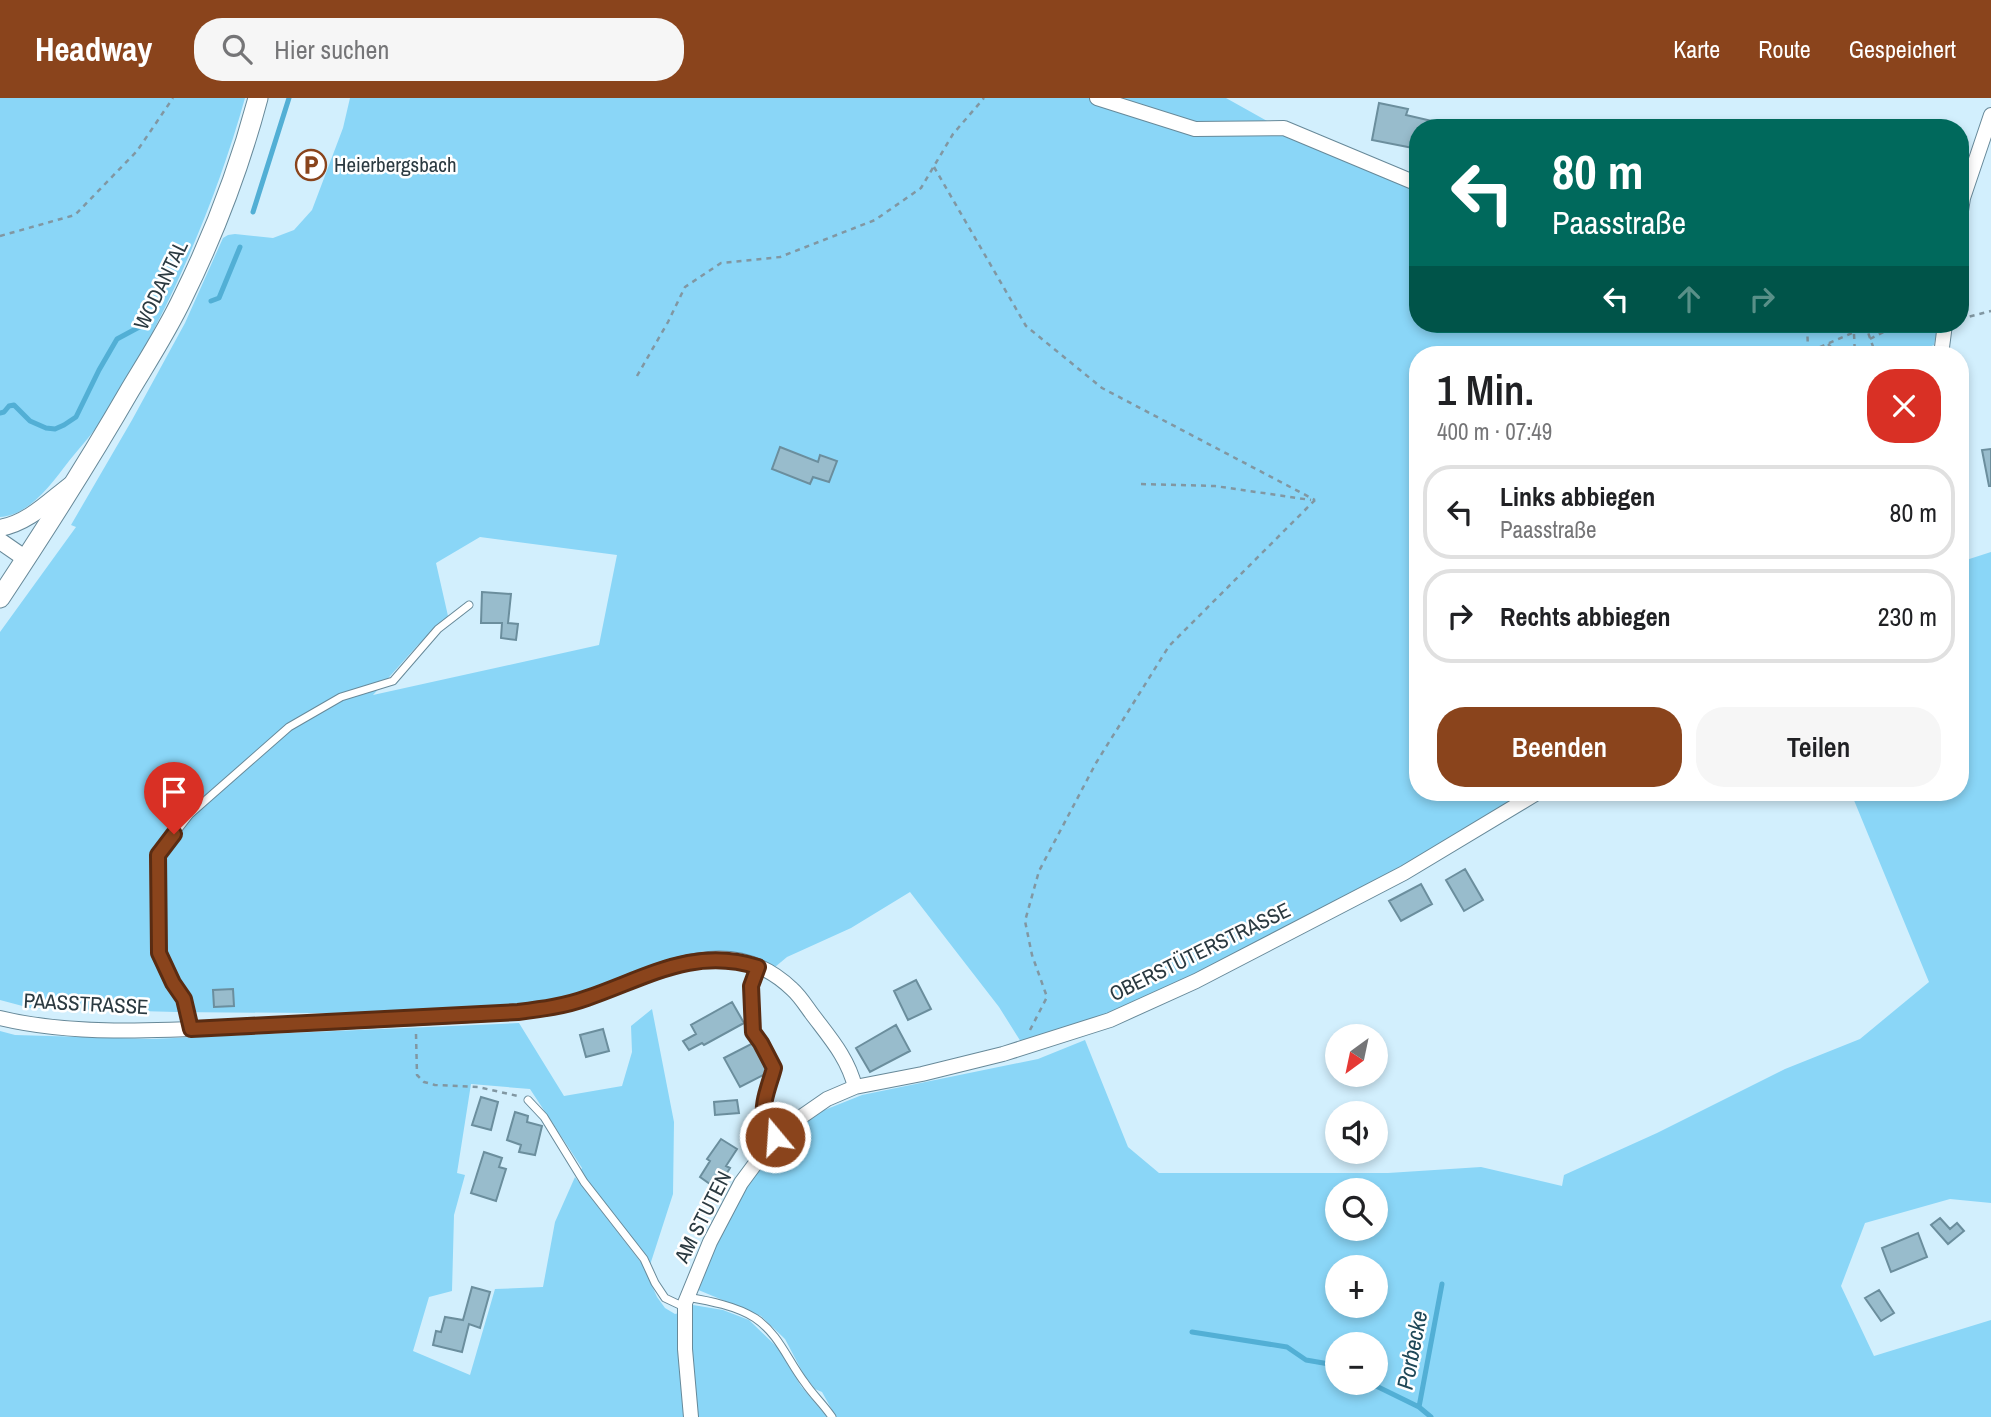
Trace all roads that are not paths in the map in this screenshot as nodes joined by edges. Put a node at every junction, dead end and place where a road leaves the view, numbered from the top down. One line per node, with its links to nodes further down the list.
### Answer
1 (258, 98): 6 (main road, WODANTAL)
2 (1097, 98): 4 (street)
3 (1991, 116): 5 (street)
4 (1409, 180)
5 (1969, 180)
6 (77, 479): 7 (street, WODANTAL); 9 (main road, WODANTAL)
7 (0, 528)
8 (0, 541): 9 (street)
9 (26, 559): 10 (main road, WODANTAL)
10 (6, 576): 11 (main road, WODANTAL)
11 (0, 598)
12 (469, 605): 16 (lane)
13 (1525, 801): 17 (street, OBERSTÜTERSTRASSE)
14 (758, 967): 16 (street, PAASSTRASSE); 17 (street, PAASSTRASSE); 19 (lane)
15 (0, 1018): 16 (street, PAASSTRASSE)
16 (191, 1029)
17 (855, 1087): 19 (street, AM STUTEN)
18 (528, 1100): 20 (lane)
19 (775, 1137): 20 (street, AM STUTEN)
20 (686, 1302): 21 (street, AM STUTEN); 22 (lane)
21 (691, 1417)
22 (832, 1417)

